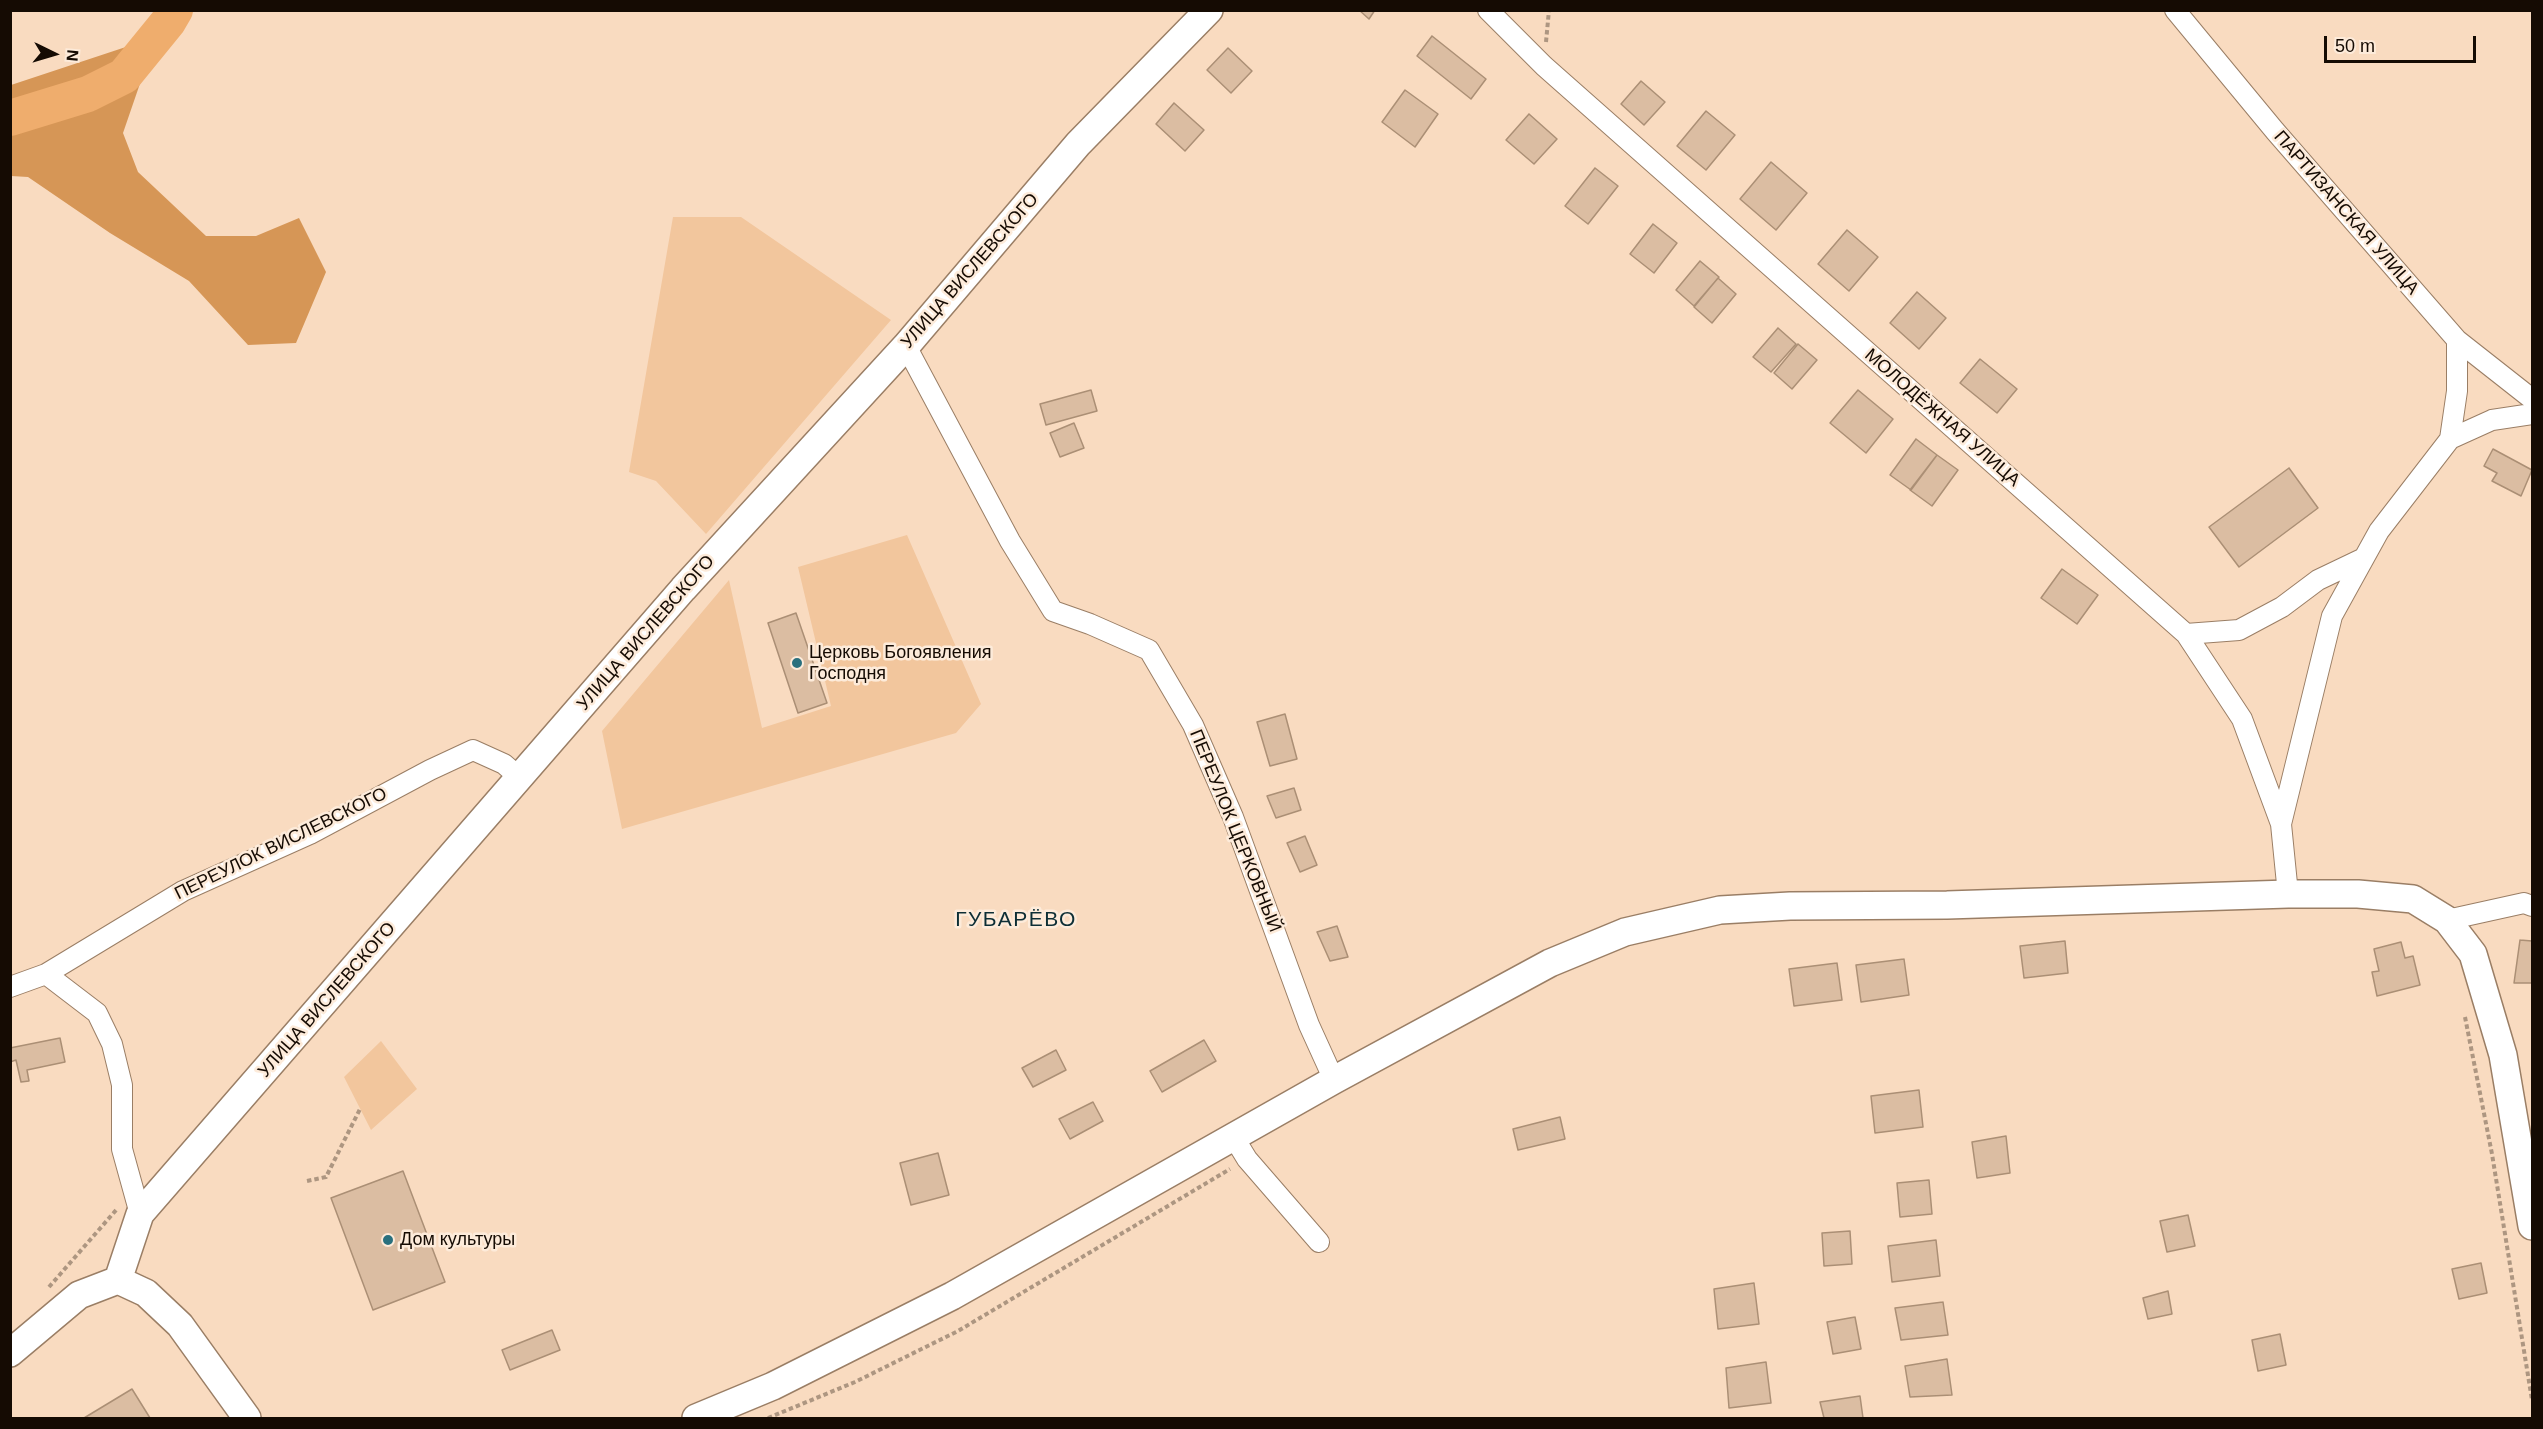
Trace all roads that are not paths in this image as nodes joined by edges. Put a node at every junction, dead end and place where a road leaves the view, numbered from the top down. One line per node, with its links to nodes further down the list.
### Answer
1 (1209, 10): 5 (main road, УЛИЦА ВИСЛЕВСКОГО)
2 (1488, 10): 10 (street, МОЛОДЁЖНАЯ УЛИЦА)
3 (2175, 10): 4 (street, ПАРТИЗАНСКАЯ УЛИЦА)
4 (2457, 340): 6 (street, ПАРТИЗАНСКАЯ УЛИЦА); 8 (street)
5 (906, 346): 11 (main road, УЛИЦА ВИСЛЕВСКОГО); 18 (street, ПЕРЕУЛОК ЦЕРКОВНЫЙ)
6 (2532, 399)
7 (2532, 414): 8 (street)
8 (2450, 439): 9 (street)
9 (2364, 558): 10 (street); 12 (street)
10 (2186, 633): 12 (street, МОЛОДЁЖНАЯ УЛИЦА)
11 (520, 778): 16 (street, ПЕРЕУЛОК ВИСЛЕВСКОГО); 20 (main road, УЛИЦА ВИСЛЕВСКОГО)
12 (2282, 824): 13 (street, МОЛОДЁЖНАЯ УЛИЦА)
13 (2288, 894): 15 (main road); 18 (main road)
14 (2532, 906): 15 (street)
15 (2447, 920): 21 (main road)
16 (46, 974): 17 (street, ПЕРЕУЛОК ВИСЛЕВСКОГО); 20 (street)
17 (10, 987)
18 (1334, 1080): 19 (main road)
19 (1240, 1148): 22 (street); 26 (main road)
20 (140, 1214): 23 (main road, УЛИЦА ВИСЛЕВСКОГО)
21 (2532, 1227)
22 (1319, 1242)
23 (118, 1280): 24 (main road); 25 (main road)
24 (10, 1353)
25 (248, 1419)
26 (696, 1419)

